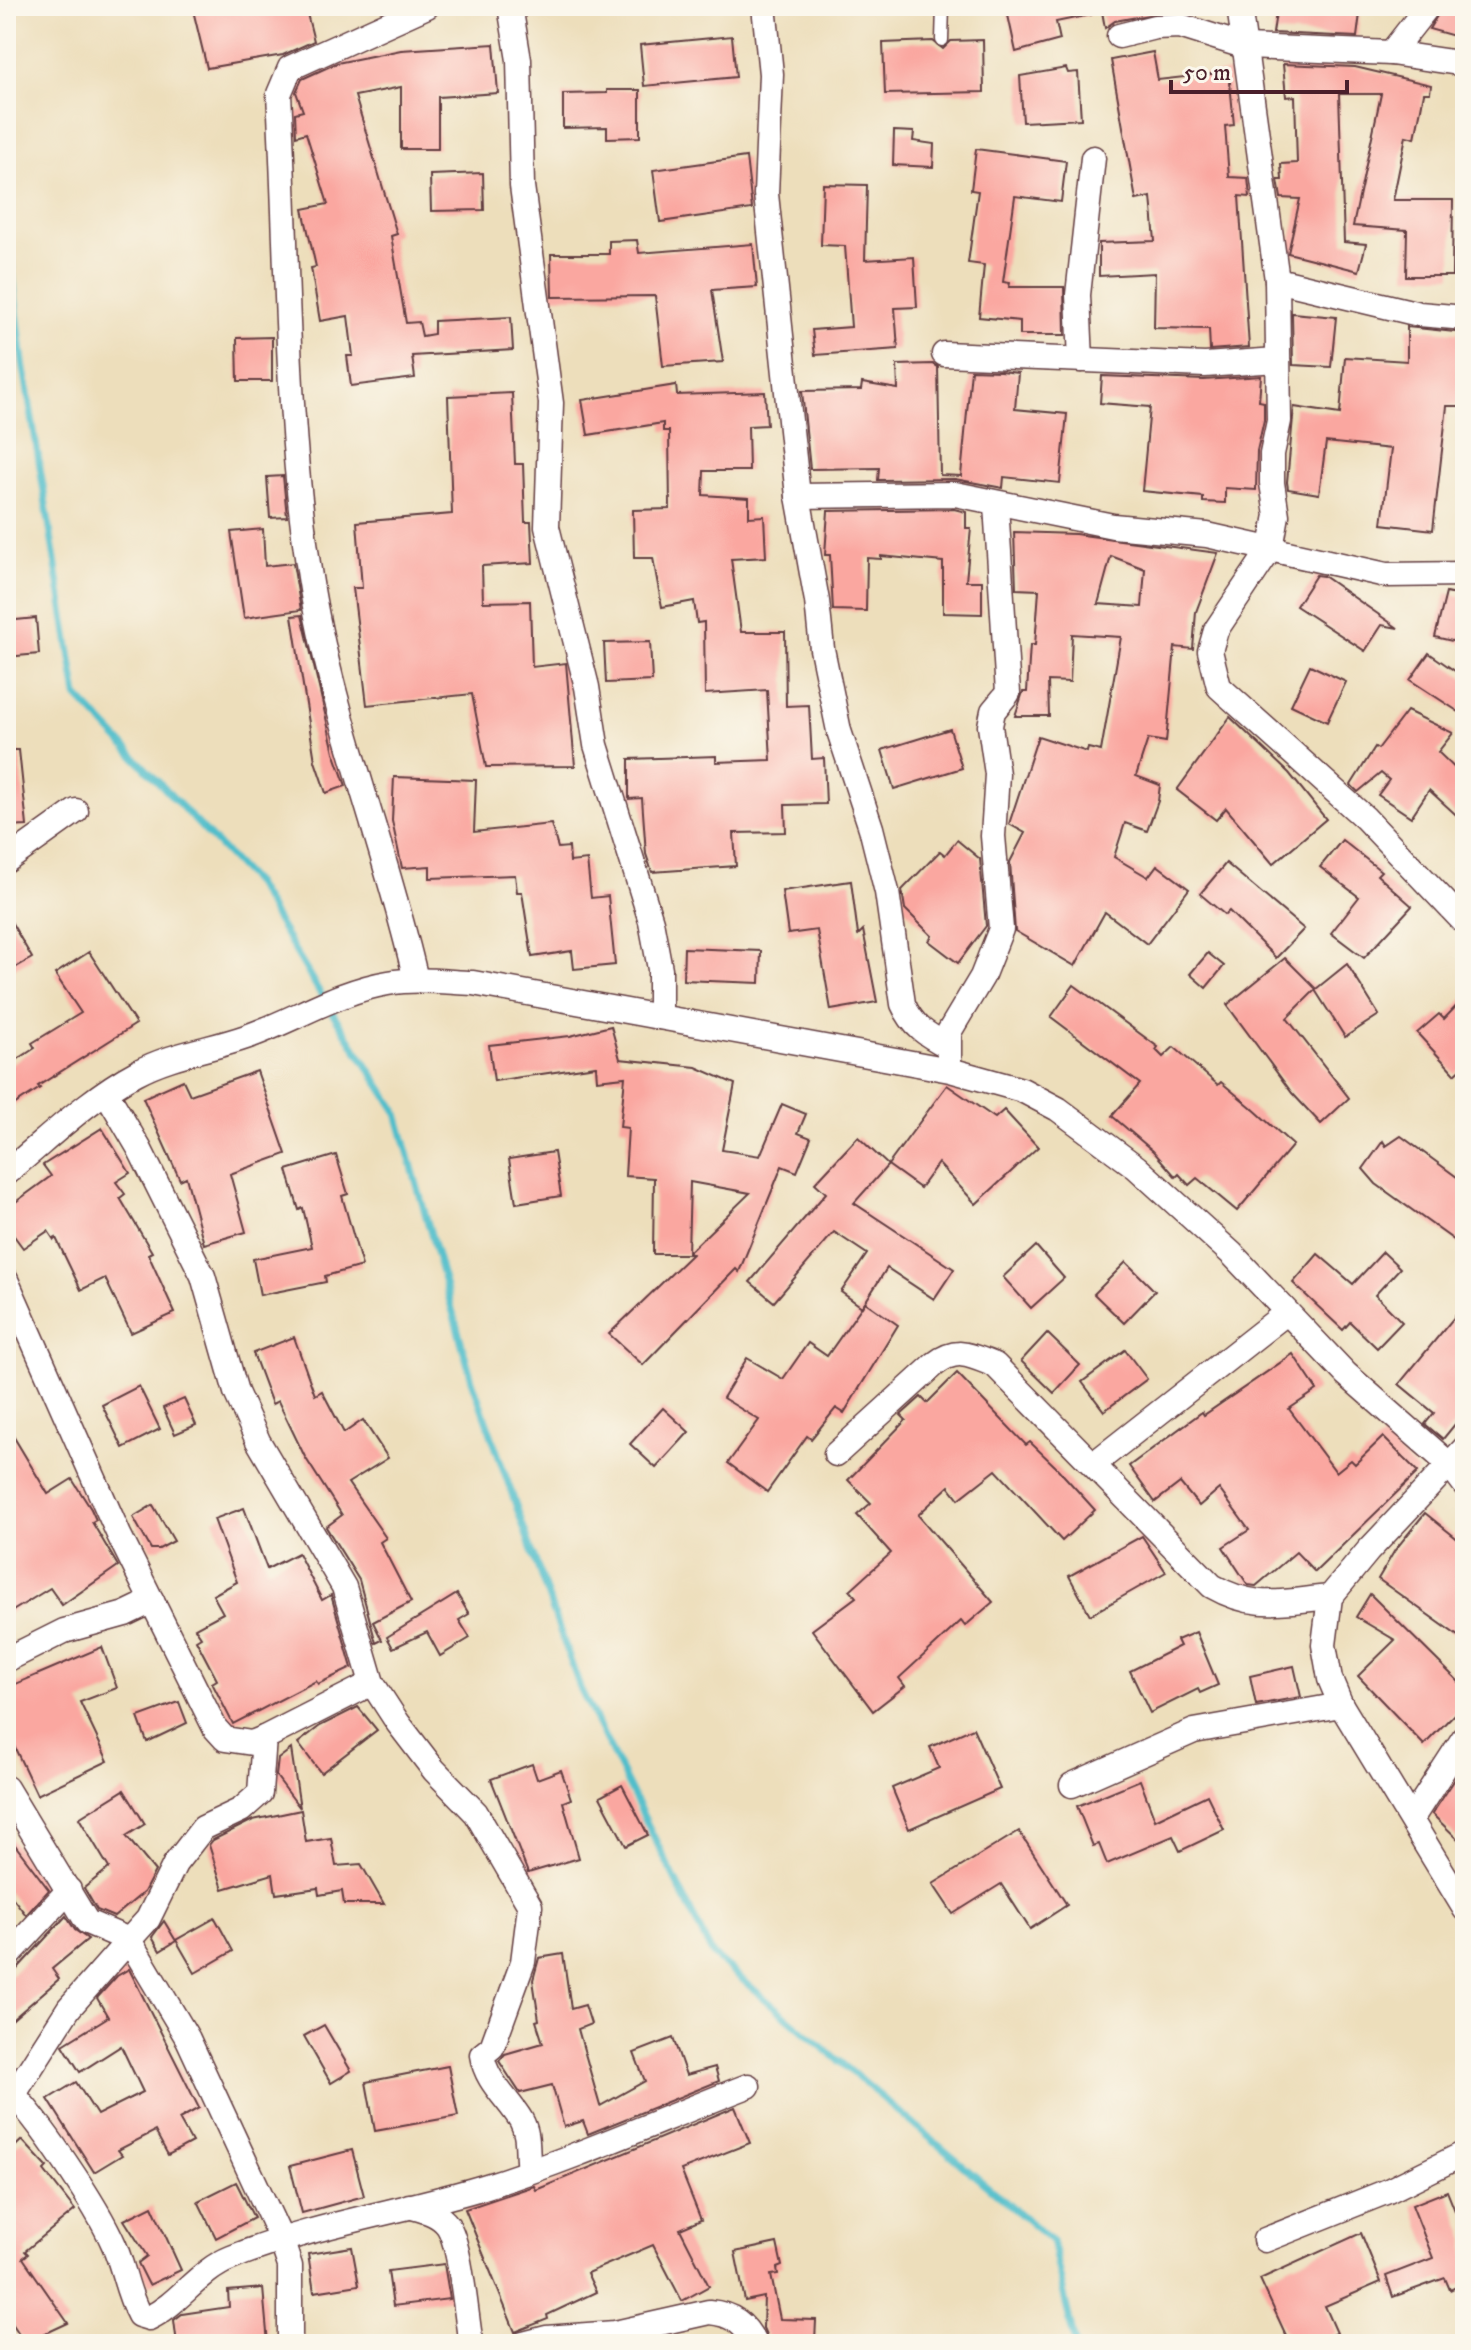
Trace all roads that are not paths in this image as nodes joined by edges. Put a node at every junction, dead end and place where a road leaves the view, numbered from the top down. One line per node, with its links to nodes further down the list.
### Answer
1 (427, 6): 25 (street)
2 (510, 6): 26 (street)
3 (764, 6): 18 (street)
4 (943, 6): 8 (lane)
5 (1239, 6): 9 (street)
6 (1428, 6): 10 (street)
7 (1119, 36): 9 (street)
8 (942, 40)
9 (1247, 47): 10 (street); 13 (street)
10 (1391, 53): 11 (street)
11 (1465, 64)
12 (1093, 158): 16 (street)
13 (1277, 280): 14 (street); 17 (street)
14 (1465, 318)
15 (944, 354): 16 (street)
16 (1081, 360): 17 (street)
17 (1277, 360): 20 (street)
18 (798, 496): 19 (street); 27 (street)
19 (996, 505): 20 (street); 27 (street)
20 (1271, 548): 21 (street); 24 (street)
21 (1465, 574)
22 (76, 811): 23 (street)
23 (6, 861)
24 (1465, 923)
25 (416, 980): 26 (street); 28 (street)
26 (660, 1017): 27 (street)
27 (949, 1058): 31 (street)
28 (106, 1092): 29 (street); 39 (street)
29 (6, 1173)
30 (6, 1280): 37 (street)
31 (1286, 1313): 33 (street); 34 (street)
32 (836, 1454): 34 (street)
33 (1457, 1456): 35 (street); 36 (street)
34 (1095, 1463): 36 (street)
35 (1465, 1485)
36 (1330, 1597): 40 (street)
37 (152, 1601): 38 (street); 42 (street)
38 (6, 1660)
39 (372, 1683): 42 (street); 53 (street)
40 (1341, 1705): 43 (street); 45 (street)
41 (1465, 1736): 45 (street)
42 (264, 1738): 48 (street)
43 (1072, 1785)
44 (6, 1788): 46 (street)
45 (1412, 1818): 47 (street)
46 (69, 1890): 48 (street); 49 (street)
47 (1465, 1909)
48 (129, 1940): 51 (street); 55 (street)
49 (6, 1958)
50 (748, 2086): 53 (street)
51 (9, 2096): 55 (street)
52 (1465, 2153): 56 (street)
53 (529, 2170): 54 (street)
54 (409, 2206): 55 (street); 58 (street)
55 (281, 2239): 57 (street)
56 (1265, 2240)
57 (290, 2344)
58 (471, 2344)
59 (523, 2344): 60 (street)
60 (755, 2344)

